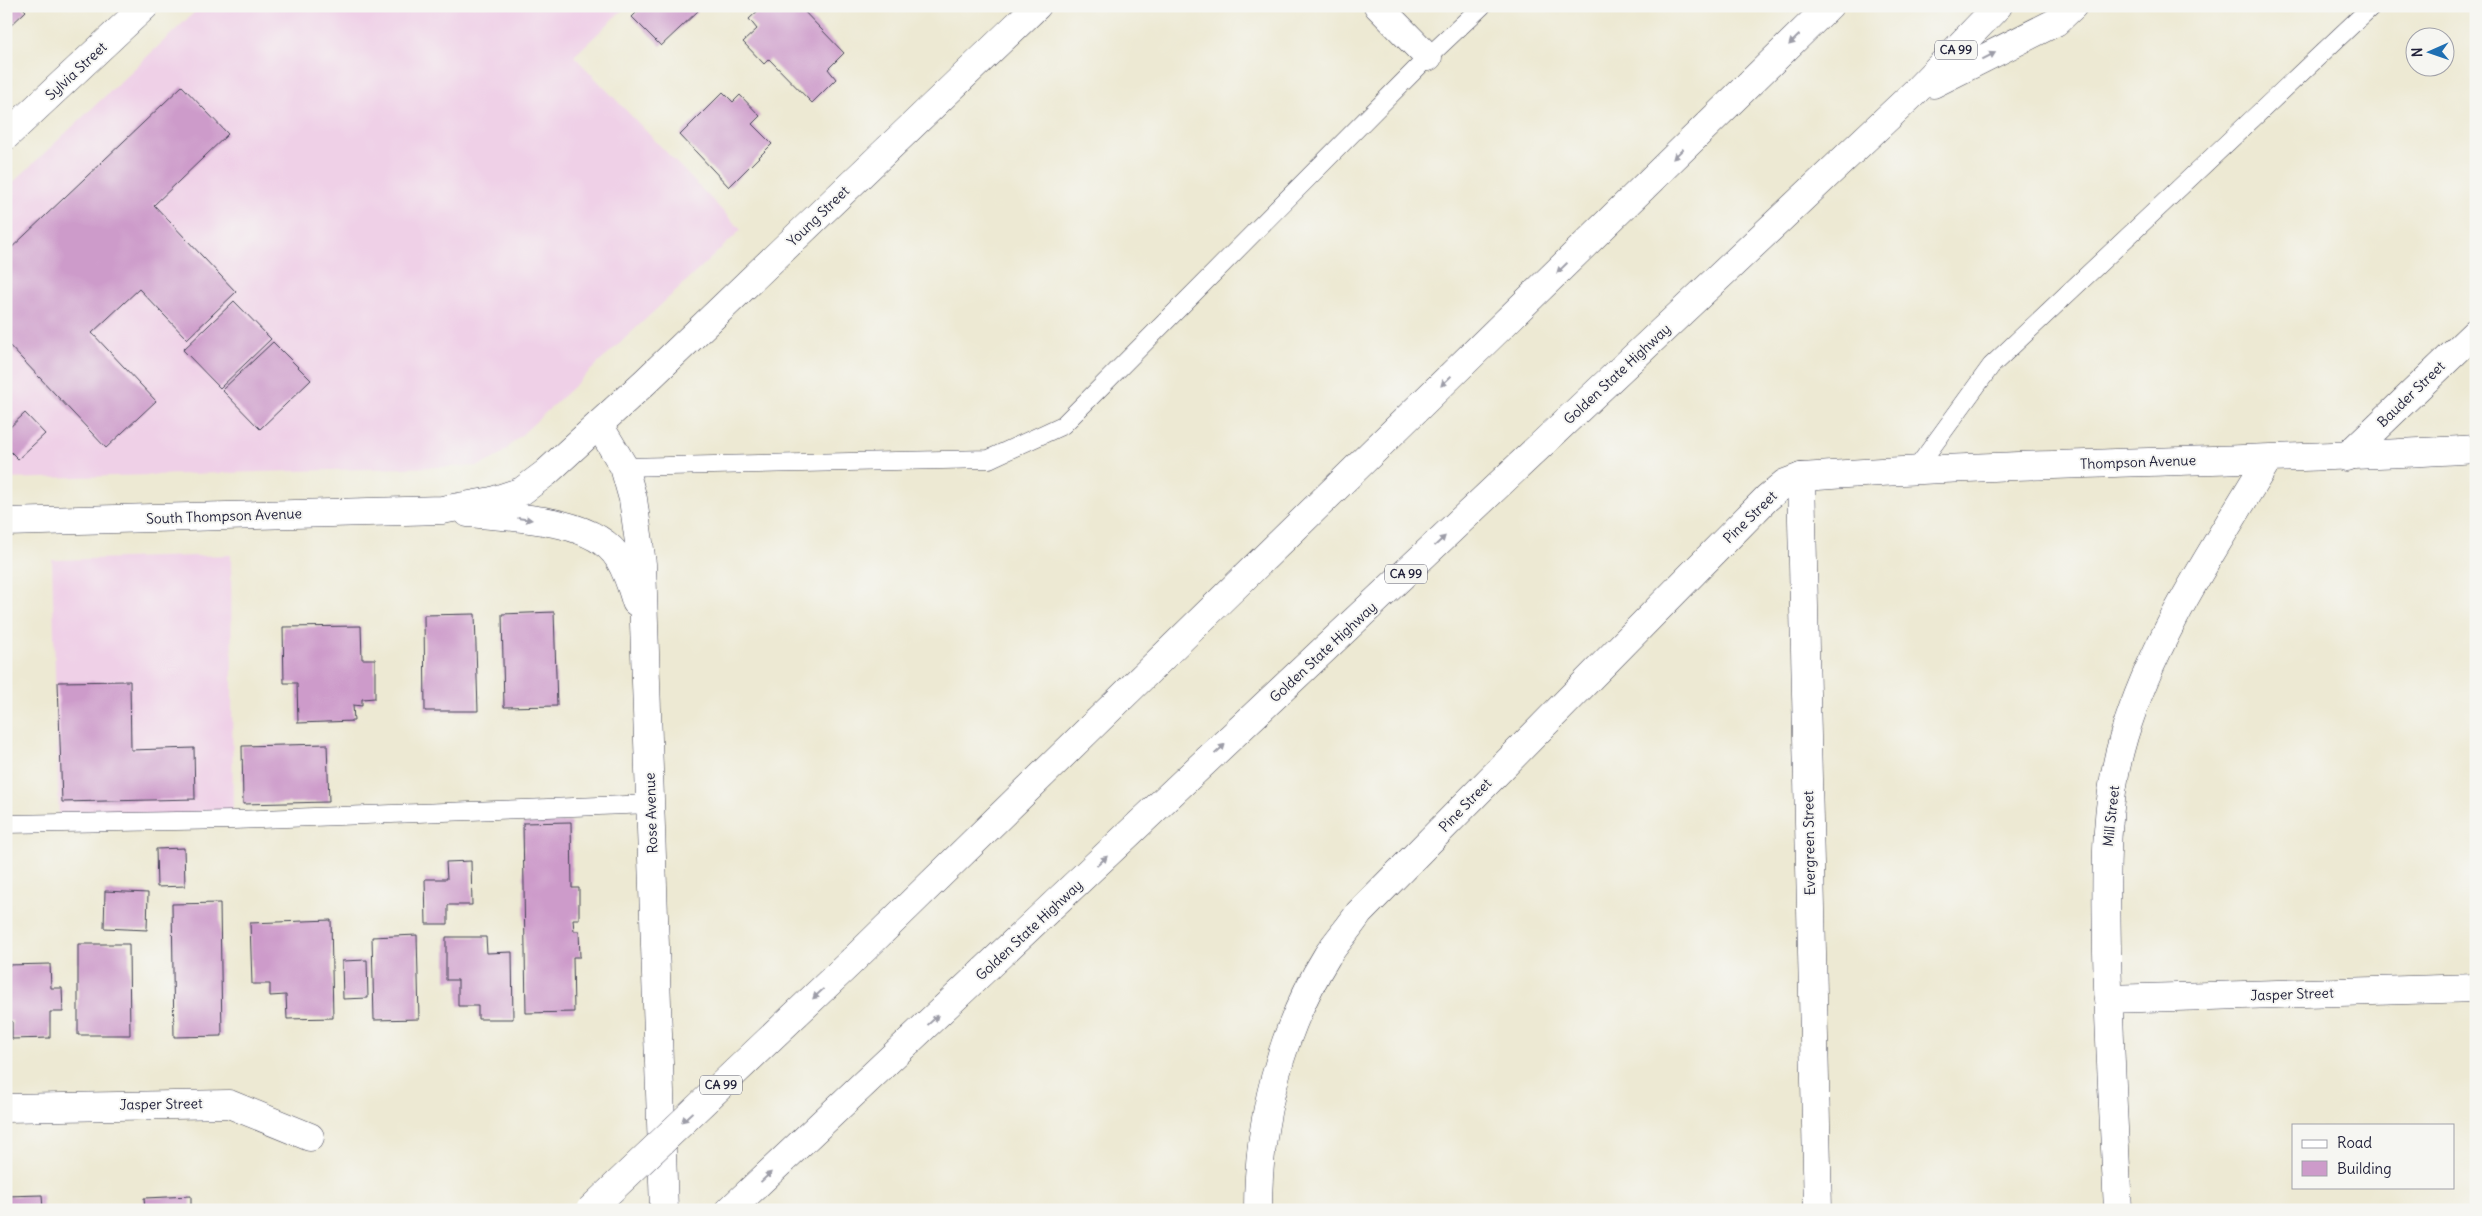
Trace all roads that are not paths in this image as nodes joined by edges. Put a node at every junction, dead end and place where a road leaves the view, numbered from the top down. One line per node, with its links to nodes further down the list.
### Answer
1 (145, 6): 11 (main road, Sylvia Street)
2 (1037, 6): 13 (main road, Young Street)
3 (1378, 6): 9 (main road)
4 (1482, 6): 9 (lane)
5 (1829, 6): 29 (main road, CA 99, one-way to 29, bridge)
6 (1998, 6): 10 (main road, Golden State Highway / CA 99)
7 (2072, 6): 10 (main road, one-way to 7)
8 (2372, 6): 18 (lane)
9 (1428, 57): 17 (lane)
10 (1914, 93): 31 (main road, Golden State Highway / CA 99, one-way to 10)
11 (6, 136)
12 (2476, 332): 15 (main road, Bauder Street)
13 (599, 425): 17 (main road, Rose Avenue); 20 (main road, South Thompson Avenue)
14 (2476, 449): 15 (main road, Thompson Avenue)
15 (2346, 457): 16 (main road, Thompson Avenue)
16 (2268, 459): 18 (main road, Thompson Avenue); 26 (main road, Mill Street)
17 (624, 467): 22 (main road, Rose Avenue)
18 (1916, 469): 19 (main road, Thompson Avenue)
19 (1801, 476): 32 (main road, Pine Street); 33 (main road, Evergreen Street)
20 (442, 510): 21 (main road, South Thompson Avenue); 22 (main road, South Thompson Avenue, one-way to 22)
21 (6, 522)
22 (645, 640): 23 (main road, Rose Avenue)
23 (651, 804): 24 (lane); 30 (main road, Rose Avenue)
24 (6, 824)
25 (2476, 988): 26 (main road, Jasper Street)
26 (2108, 999): 34 (main road, Mill Street)
27 (6, 1108): 28 (main road, Jasper Street)
28 (310, 1137)
29 (590, 1210)
30 (664, 1210)
31 (730, 1210)
32 (1258, 1210)
33 (1818, 1210)
34 (2118, 1210)

